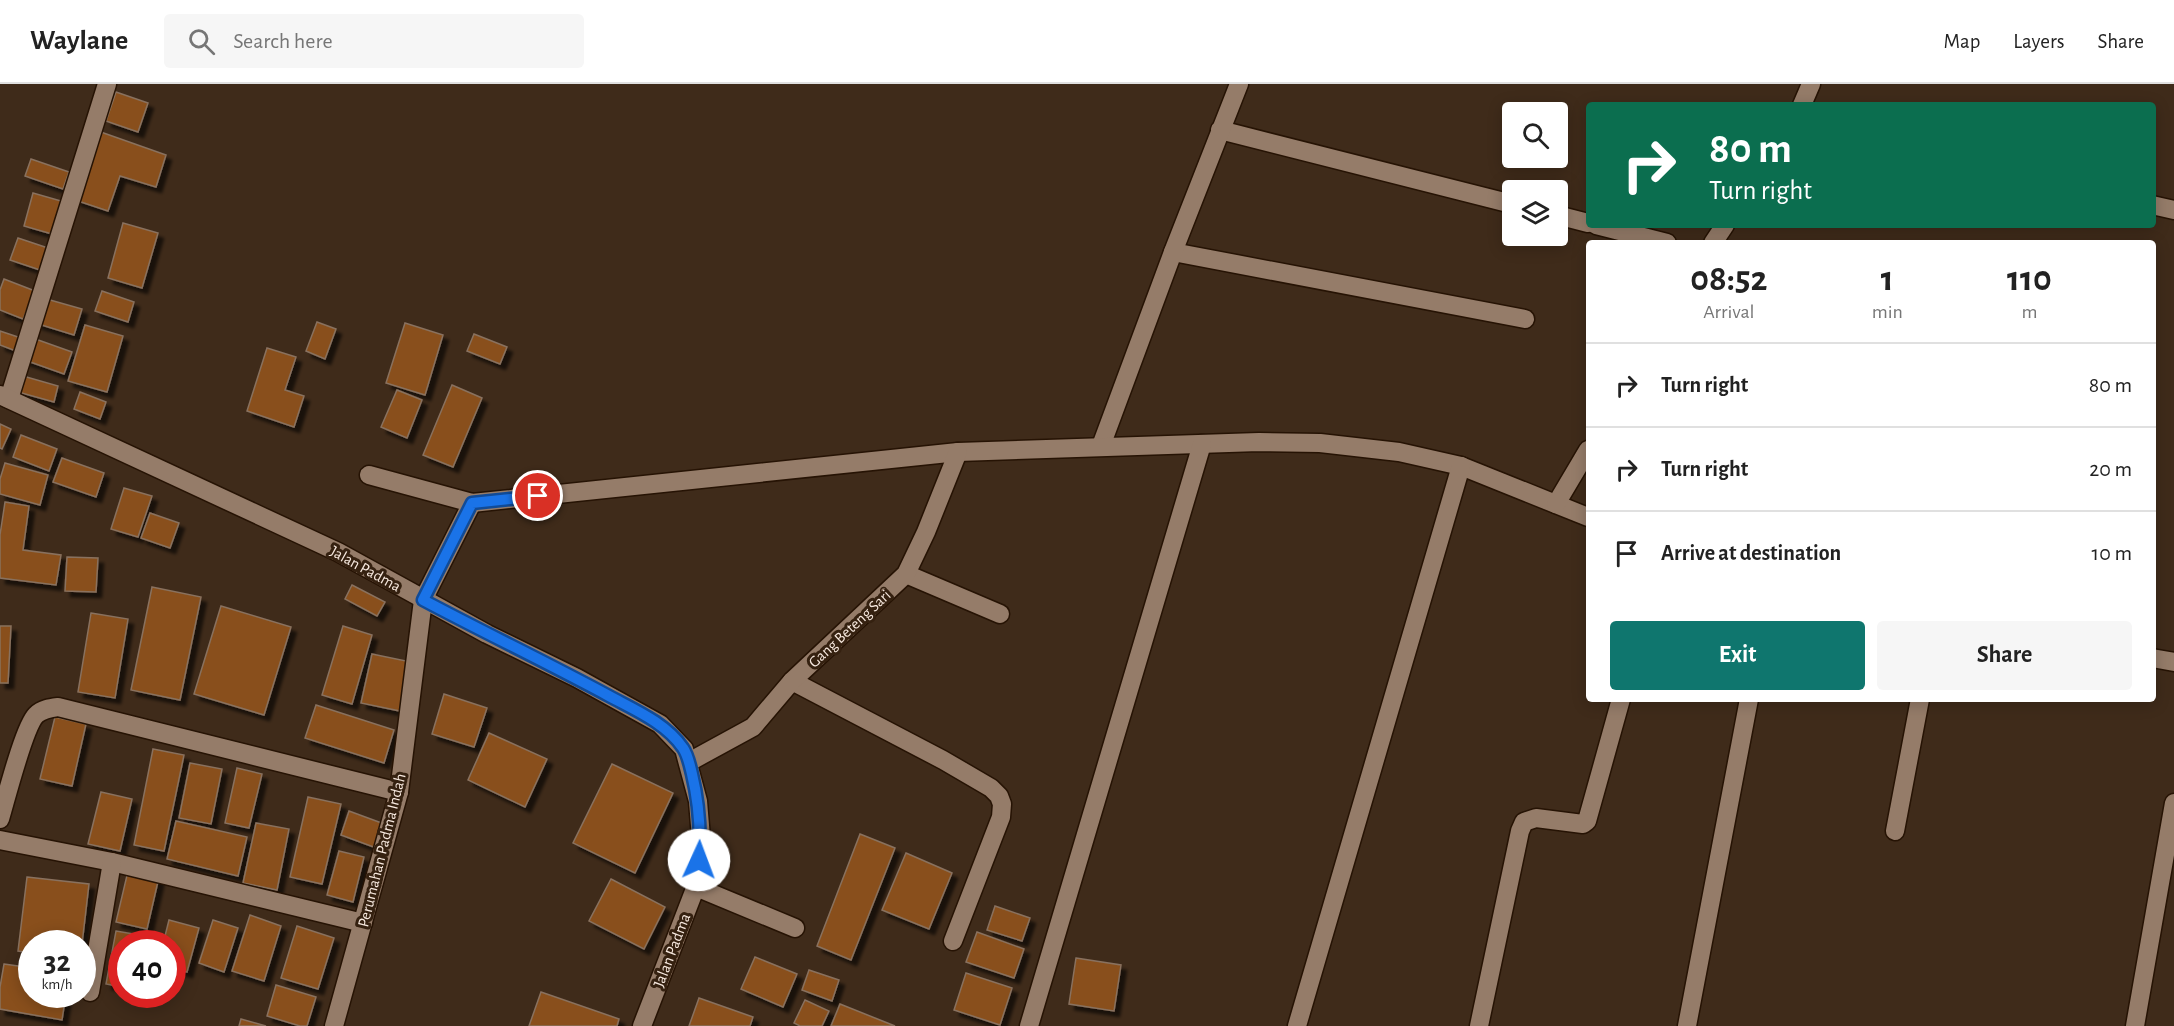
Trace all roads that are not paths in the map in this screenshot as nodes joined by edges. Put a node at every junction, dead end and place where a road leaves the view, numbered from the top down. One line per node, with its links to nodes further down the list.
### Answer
1 (107, 84): 15 (street)
2 (1239, 84): 5 (street)
3 (1811, 84): 4 (street)
4 (1803, 102)
5 (1220, 130): 6 (street); 13 (street)
6 (1502, 201)
7 (2156, 206): 8 (street)
8 (2174, 210)
9 (1568, 218): 10 (street)
10 (1586, 222)
11 (1608, 228): 12 (street)
12 (1655, 240)
13 (1173, 252): 14 (street); 17 (street)
14 (1525, 319)
15 (4, 397): 26 (street, Jalan Padma)
16 (1202, 444): 17 (street); 20 (street); 48 (street)
17 (1101, 446): 18 (street)
18 (958, 452): 22 (street); 25 (street, Gang Beteng Sari)
19 (1586, 453): 23 (street)
20 (1461, 466): 23 (street); 49 (street)
21 (369, 475): 22 (street)
22 (472, 503): 26 (street, Perumahan Padma Indah)
23 (1556, 504): 24 (street)
24 (1586, 516)
25 (906, 574): 27 (street); 30 (street, Gang Beteng Sari)
26 (423, 600): 34 (street, Jalan Padma); 35 (street, Perumahan Padma Indah)
27 (1000, 614)
28 (2156, 659): 29 (street)
29 (2174, 662)
30 (792, 681): 34 (street, Gang Beteng Sari); 44 (street)
31 (1620, 702): 50 (street)
32 (1748, 702): 51 (street)
33 (1919, 702): 38 (street)
34 (689, 762): 41 (street, Jalan Padma)
35 (399, 792): 37 (street); 42 (street, Perumahan Padma Indah)
36 (2174, 803): 52 (street)
37 (0, 819)
38 (1895, 831)
39 (0, 840): 40 (street)
40 (112, 862): 42 (street); 45 (street)
41 (696, 886): 43 (street); 47 (street, Jalan Padma)
42 (363, 923): 46 (street, Perumahan Padma Indah)
43 (795, 928)
44 (953, 941)
45 (96, 957)
46 (334, 1026)
47 (642, 1026)
48 (1029, 1026)
49 (1297, 1026)
50 (1479, 1026)
51 (1688, 1026)
52 (2135, 1026)

